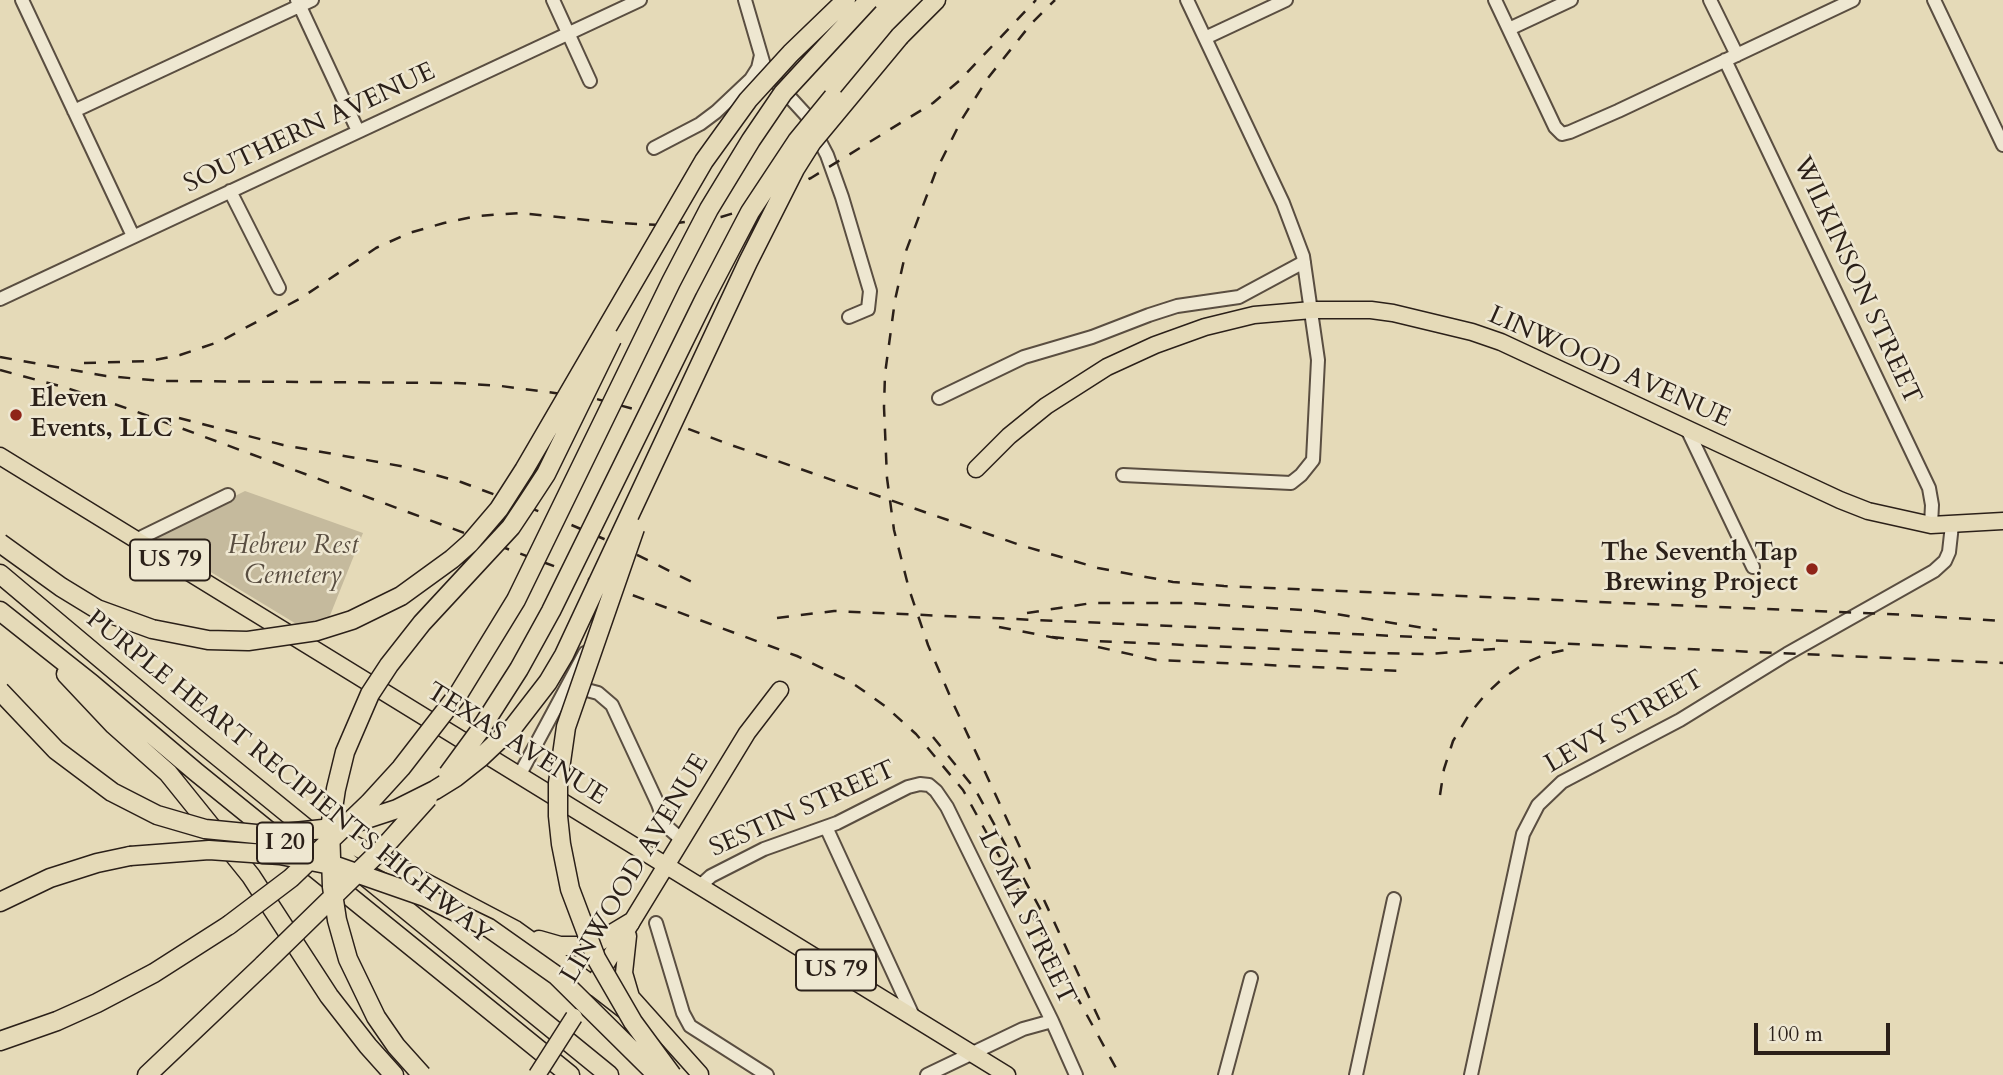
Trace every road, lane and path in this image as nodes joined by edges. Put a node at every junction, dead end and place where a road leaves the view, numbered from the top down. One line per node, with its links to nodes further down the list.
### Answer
1 (22, 0): 24 (street)
2 (312, 0): 16 (street)
3 (553, 0): 18 (street)
4 (640, 0): 18 (street, SOUTHERN AVENUE)
5 (745, 0): 21 (street)
6 (846, 0): 29 (highway, bridge)
7 (869, 0): 72 (highway, bridge)
8 (936, 0): 19 (highway)
9 (1187, 0): 20 (street)
10 (1286, 0): 20 (street)
11 (1494, 0): 17 (street)
12 (1571, 0): 17 (street)
13 (1710, 0): 22 (street, WILKINSON STREET)
14 (1853, 0): 22 (street)
15 (1934, 0): 26 (street)
16 (298, 3): 24 (street); 25 (street)
17 (1509, 29): 22 (street)
18 (569, 33): 23 (street); 25 (street, SOUTHERN AVENUE)
19 (900, 36): 38 (highway, bridge); 74 (highway, bridge)
20 (1205, 38): 31 (street)
21 (761, 55): 27 (street); 35 (street)
22 (1731, 58): 44 (street, WILKINSON STREET)
23 (590, 81)
24 (74, 111): 30 (street)
25 (358, 131): 28 (street, SOUTHERN AVENUE)
26 (2003, 145)
27 (654, 148)
28 (230, 191): 30 (street, SOUTHERN AVENUE); 32 (street)
29 (676, 207): 47 (highway, bridge); 76 (highway, bridge)
30 (133, 236): 33 (street, SOUTHERN AVENUE)
31 (1304, 262): 34 (street); 36 (street)
32 (279, 288)
33 (0, 299)
34 (1312, 310): 37 (main road, LINWOOD AVENUE); 40 (main road, LINWOOD AVENUE); 41 (street)
35 (849, 317)
36 (939, 398)
37 (1687, 429): 44 (main road, LINWOOD AVENUE); 48 (street)
38 (661, 453): 55 (highway, bridge); 81 (highway, bridge)
39 (0, 456): 46 (main road, TEXAS AVENUE / US 79)
40 (976, 469)
41 (1123, 475)
42 (228, 495): 46 (street)
43 (2003, 521): 45 (main road, LINWOOD AVENUE)
44 (1931, 525): 45 (main road, LINWOOD AVENUE)
45 (1952, 525): 89 (street, LEVY STREET)
46 (136, 540): 56 (main road, TEXAS AVENUE / US 79)
47 (0, 544)
48 (1753, 567)
49 (0, 574): 58 (highway, PURPLE HEART RECIPIENTS HIGHWAY / I 20)
50 (0, 611): 51 (highway, PURPLE HEART RECIPIENTS HIGHWAY / I 20)
51 (19, 627): 75 (highway); 78 (highway, PURPLE HEART RECIPIENTS HIGHWAY / I 20)
52 (587, 650): 53 (street)
53 (568, 685): 56 (street); 60 (street)
54 (780, 690): 60 (main road, LINWOOD AVENUE)
55 (0, 691)
56 (519, 776): 61 (main road, TEXAS AVENUE / US 79)
57 (929, 785): 59 (street, SESTIN STREET); 71 (street, LOMA STREET)
58 (282, 808): 67 (highway); 79 (highway, PURPLE HEART RECIPIENTS HIGHWAY / I 20)
59 (826, 827): 62 (street, SESTIN STREET); 70 (street)
60 (681, 839): 61 (main road, LINWOOD AVENUE)
61 (665, 866): 62 (main road, TEXAS AVENUE / US 79); 65 (main road, LINWOOD AVENUE)
62 (700, 886): 70 (main road, TEXAS AVENUE / US 79)
63 (1394, 899): 88 (street)
64 (0, 902): 80 (highway, bridge)
65 (630, 923): 67 (highway); 69 (main road, LINWOOD AVENUE); 82 (main road)
66 (656, 923): 83 (street)
67 (514, 930): 69 (highway)
68 (1251, 978): 87 (street)
69 (593, 986): 77 (main road, LINWOOD AVENUE, bridge); 82 (main road)
70 (914, 1018): 73 (main road, TEXAS AVENUE / US 79)
71 (1052, 1021): 73 (street); 86 (street, LOMA STREET)
72 (0, 1041)
73 (971, 1053): 84 (street); 85 (main road, TEXAS AVENUE / US 79)
74 (147, 1075)
75 (394, 1075)
76 (422, 1075)
77 (537, 1075)
78 (570, 1075)
79 (609, 1075)
80 (657, 1075)
81 (672, 1075)
82 (700, 1075)
83 (767, 1075)
84 (926, 1075)
85 (1007, 1075)
86 (1076, 1075)
87 (1225, 1075)
88 (1356, 1075)
89 (1471, 1075)

